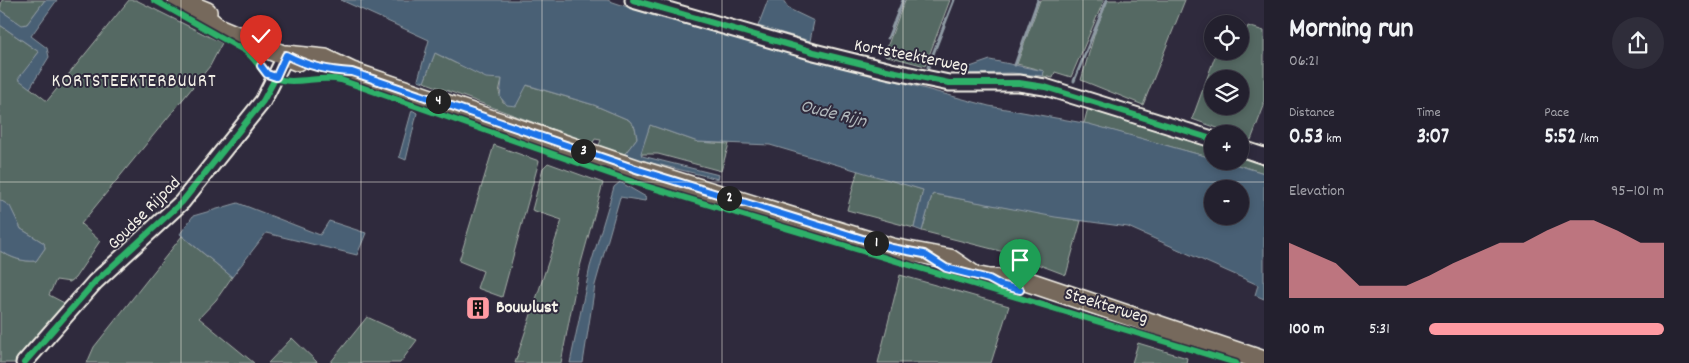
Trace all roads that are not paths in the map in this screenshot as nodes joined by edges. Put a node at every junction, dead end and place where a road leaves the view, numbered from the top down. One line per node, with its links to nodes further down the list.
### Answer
1 (178, 0): 3 (main road, Steekterweg)
2 (633, 0): 4 (street, Kortsteekterweg)
3 (286, 55): 7 (main road, Steekterweg); 8 (street, Goudse Rijpad)
4 (1204, 137)
5 (1249, 151): 6 (street)
6 (1264, 156)
7 (1264, 361)
8 (24, 363)

